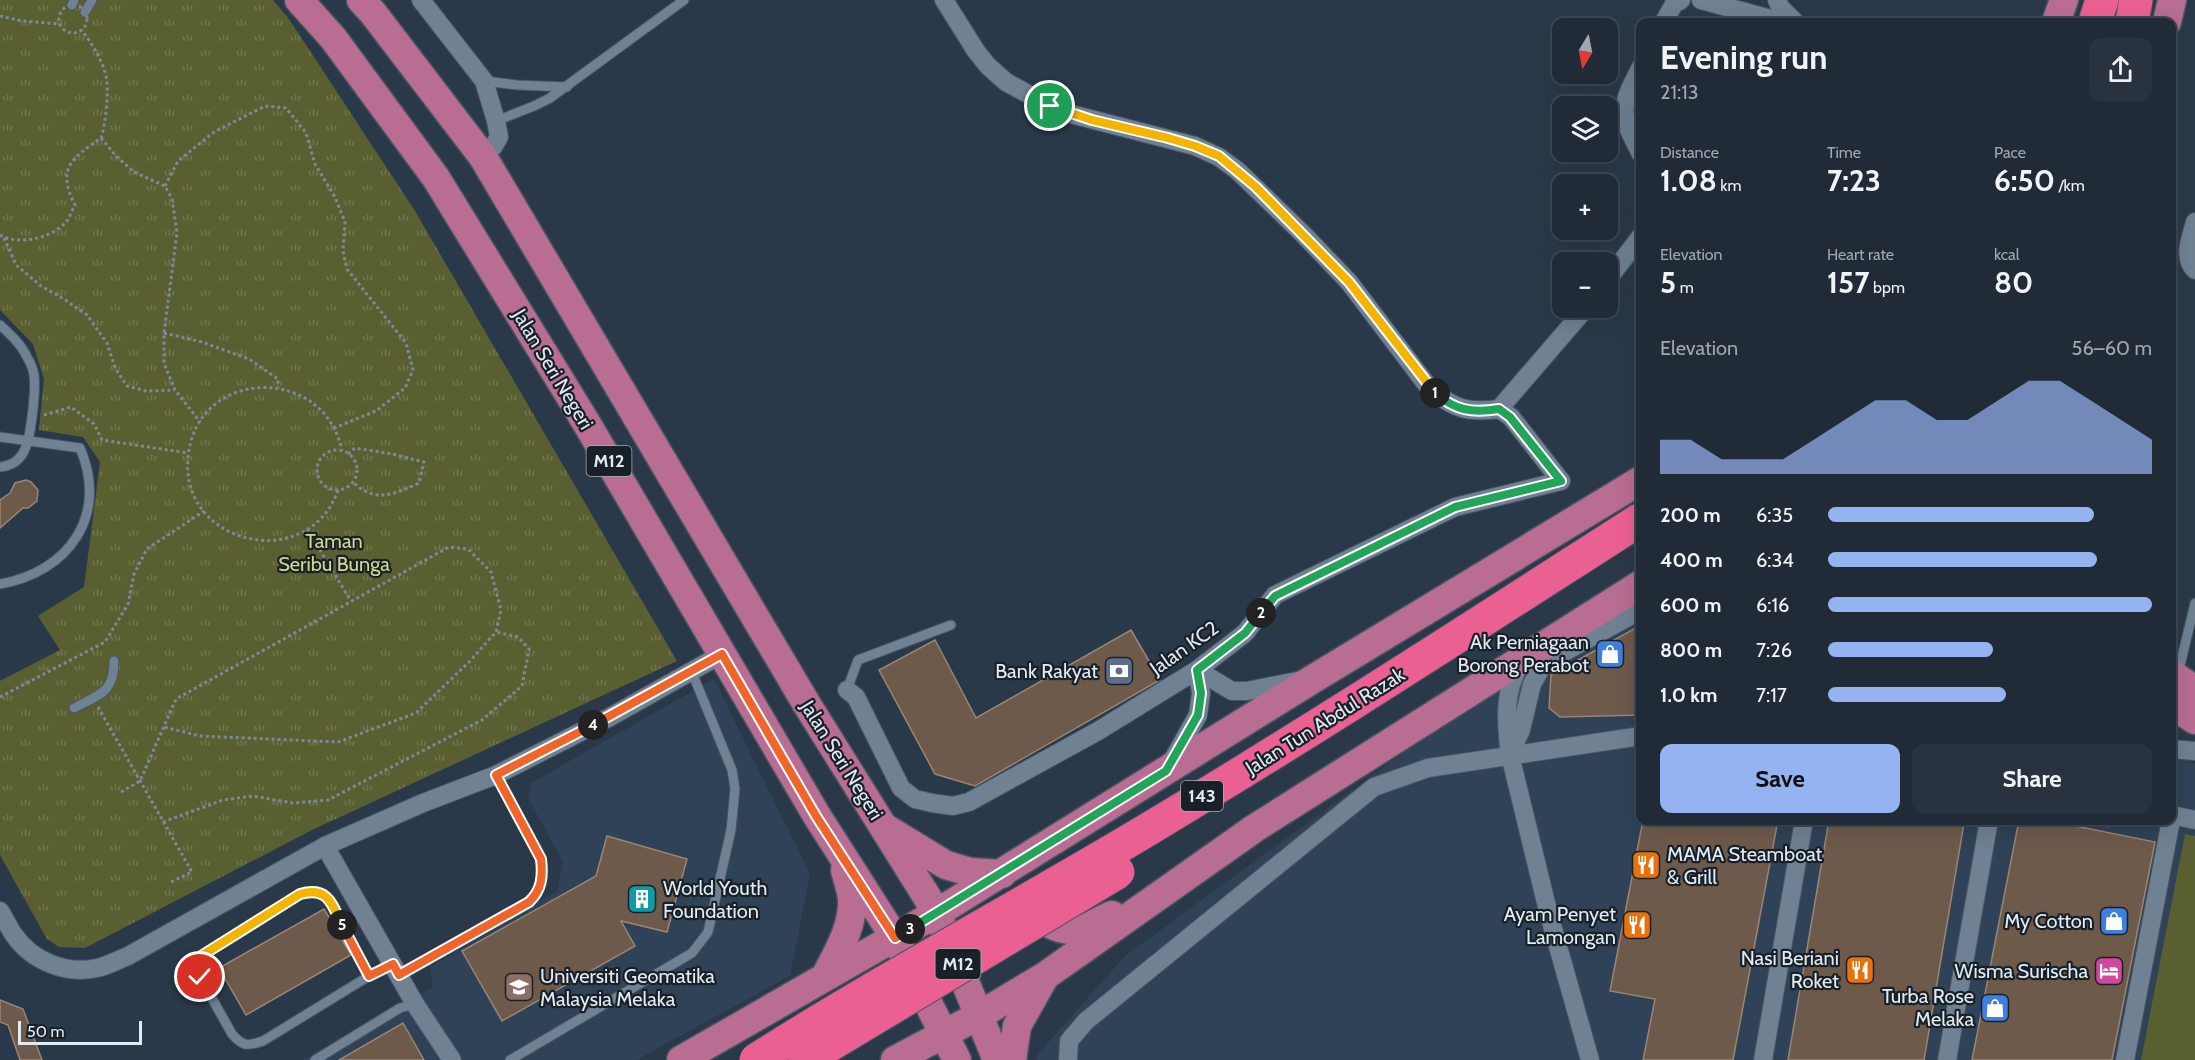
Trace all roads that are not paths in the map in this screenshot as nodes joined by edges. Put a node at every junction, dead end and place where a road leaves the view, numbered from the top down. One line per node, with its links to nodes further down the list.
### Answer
1 (92, 0): 15 (lane)
2 (299, 0): 47 (main road, Jalan Seri Negeri / M12)
3 (361, 0): 28 (main road, Jalan Seri Negeri / M12)
4 (421, 0): 24 (street)
5 (683, 0): 25 (lane)
6 (944, 0): 35 (street)
7 (1681, 0): 16 (street)
8 (1701, 0): 14 (street)
9 (1777, 0): 18 (street)
10 (2064, 0): 19 (main road)
11 (2102, 0): 20 (highway)
12 (2136, 0): 21 (highway)
13 (2172, 0): 22 (main road)
14 (1727, 3): 17 (street)
15 (85, 12)
16 (1666, 18)
17 (1770, 18)
18 (1791, 18)
19 (2057, 18)
20 (2097, 18)
21 (2133, 18)
22 (2168, 18)
23 (1636, 77): 27 (street)
24 (484, 81): 25 (lane); 26 (street)
25 (567, 87): 26 (lane)
26 (496, 120): 28 (street)
27 (1636, 144)
28 (483, 157): 69 (main road, Jalan Seri Negeri / M12)
29 (2195, 222): 32 (street)
30 (1636, 243): 31 (street)
31 (1618, 266)
32 (2195, 270)
33 (1576, 318): 35 (street)
34 (0, 325): 37 (lane)
35 (1499, 409): 51 (street, Jalan KC2)
36 (0, 438): 37 (lane)
37 (29, 441): 38 (lane); 42 (lane)
38 (0, 467)
39 (1636, 485): 52 (main road)
40 (1636, 522): 89 (highway, Jalan Tun Abdul Razak / 143, bridge)
41 (1636, 549): 90 (highway, Jalan Tun Abdul Razak / 143, bridge)
42 (0, 584)
43 (1636, 587): 48 (main road)
44 (2195, 603): 53 (lane)
45 (1636, 613): 60 (street)
46 (951, 625): 54 (lane)
47 (722, 654): 50 (street); 71 (main road, Jalan Seri Negeri / M12)
48 (1526, 656): 60 (street); 73 (main road)
49 (114, 661): 55 (lane)
50 (691, 670): 62 (street); 87 (lane)
51 (1197, 670): 52 (street); 54 (street, Jalan KC2); 61 (street)
52 (1313, 679): 61 (main road)
53 (2179, 686): 56 (main road)
54 (847, 690)
55 (74, 708)
56 (2195, 720)
57 (1636, 737): 60 (street)
58 (2176, 749): 59 (street)
59 (2195, 751)
60 (1510, 755): 96 (street); 97 (street)
61 (1166, 771): 63 (main road)
62 (496, 775): 70 (street); 77 (lane)
63 (1104, 810): 72 (main road); 73 (main road)
64 (2176, 816): 65 (street)
65 (2195, 820)
66 (1803, 825): 98 (street)
67 (1988, 825): 99 (street)
68 (2170, 825): 100 (street)
69 (882, 826): 72 (main road); 75 (main road, Jalan Seri Negeri / M12)
70 (325, 846): 74 (street); 77 (street)
71 (841, 857): 76 (main road, Jalan Seri Negeri / M12); 78 (main road)
72 (1002, 874): 75 (main road)
73 (1169, 889): 80 (main road)
74 (0, 910)
75 (937, 913): 76 (main road); 82 (main road, M12)
76 (895, 938): 78 (main road); 84 (main road, M12)
77 (396, 970): 79 (lane); 81 (street)
78 (826, 975): 83 (main road)
79 (369, 976): 79 (lane)
80 (1045, 976): 82 (main road); 95 (main road)
81 (415, 1004): 85 (lane); 86 (street)
82 (980, 1015): 84 (main road); 94 (main road, M12)
83 (733, 1029): 88 (main road); 91 (main road)
84 (943, 1034): 92 (main road); 93 (main road, M12)
85 (315, 1060)
86 (452, 1060)
87 (510, 1060)
88 (681, 1060)
89 (756, 1060)
90 (805, 1060)
91 (843, 1060)
92 (895, 1060)
93 (957, 1060)
94 (997, 1060)
95 (1012, 1060)
96 (1068, 1060)
97 (1590, 1060)
98 (1763, 1060)
99 (1947, 1060)
100 (2125, 1060)

